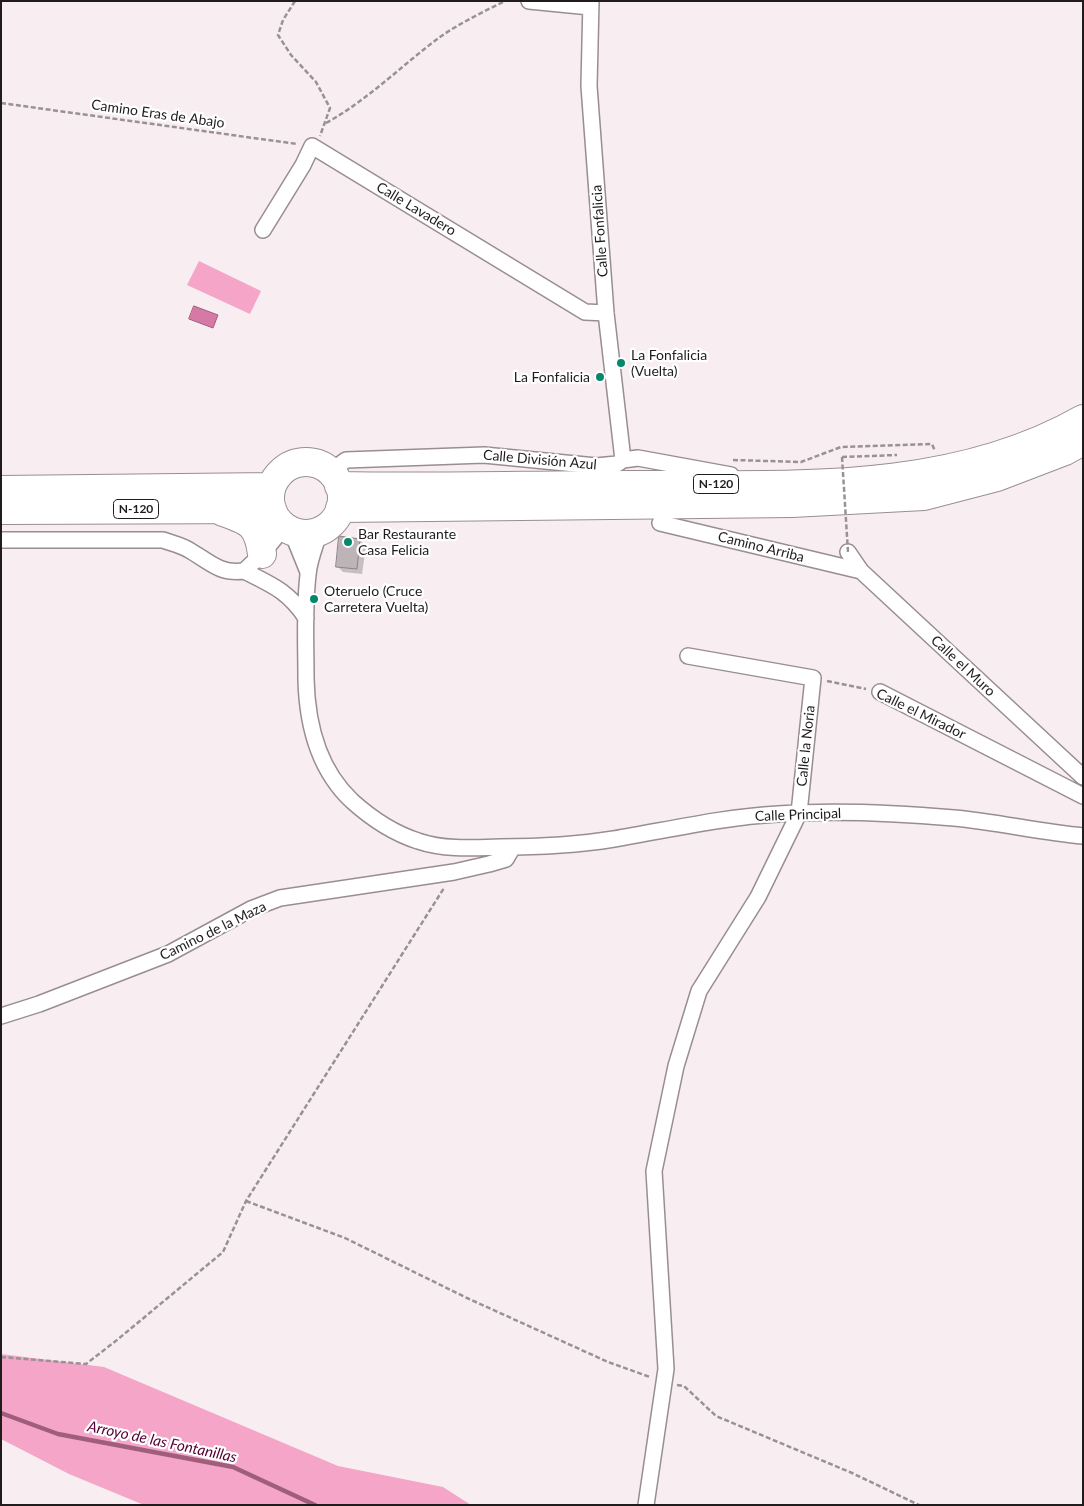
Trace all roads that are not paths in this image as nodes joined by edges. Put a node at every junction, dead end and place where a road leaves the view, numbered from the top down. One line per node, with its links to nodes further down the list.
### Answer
1 (529, 1): 2 (street)
2 (591, 4): 4 (street, Calle Fonfalicia)
3 (263, 230): 4 (street, Calle Lavadero)
4 (606, 313): 7 (street, Calle Fonfalicia)
5 (1083, 419): 8 (highway, N-120)
6 (1083, 441): 9 (highway, N-120)
7 (623, 460): 8 (street, Calle División Azul); 9 (street, Calle División Azul)
8 (781, 484): 9 (highway, N-120)
9 (336, 489): 13 (highway, N-120); 15 (highway)
10 (1, 490): 13 (highway, N-120)
11 (212, 509): 12 (highway, N-120); 13 (highway, N-120); 18 (highway)
12 (1, 510)
13 (280, 513): 15 (highway, N-120); 18 (street); 20 (street)
14 (660, 522): 19 (street, Camino Arriba)
15 (320, 530): 20 (street)
16 (1, 540): 18 (street)
17 (848, 552): 19 (street, Calle el Muro)
18 (253, 563): 21 (street)
19 (861, 571): 24 (street, Calle el Muro)
20 (308, 572): 21 (street, Calle Principal)
21 (306, 618): 28 (street, Calle Principal)
22 (688, 656): 26 (street, Calle la Noria)
23 (880, 692): 25 (street, Calle el Mirador)
24 (1083, 777)
25 (1083, 796)
26 (798, 813): 27 (street, Calle Principal); 28 (street, Calle Principal); 30 (street, Calle la Noria)
27 (1083, 836)
28 (513, 847): 29 (street, Camino de la Maza)
29 (1, 1016)
30 (646, 1505)

